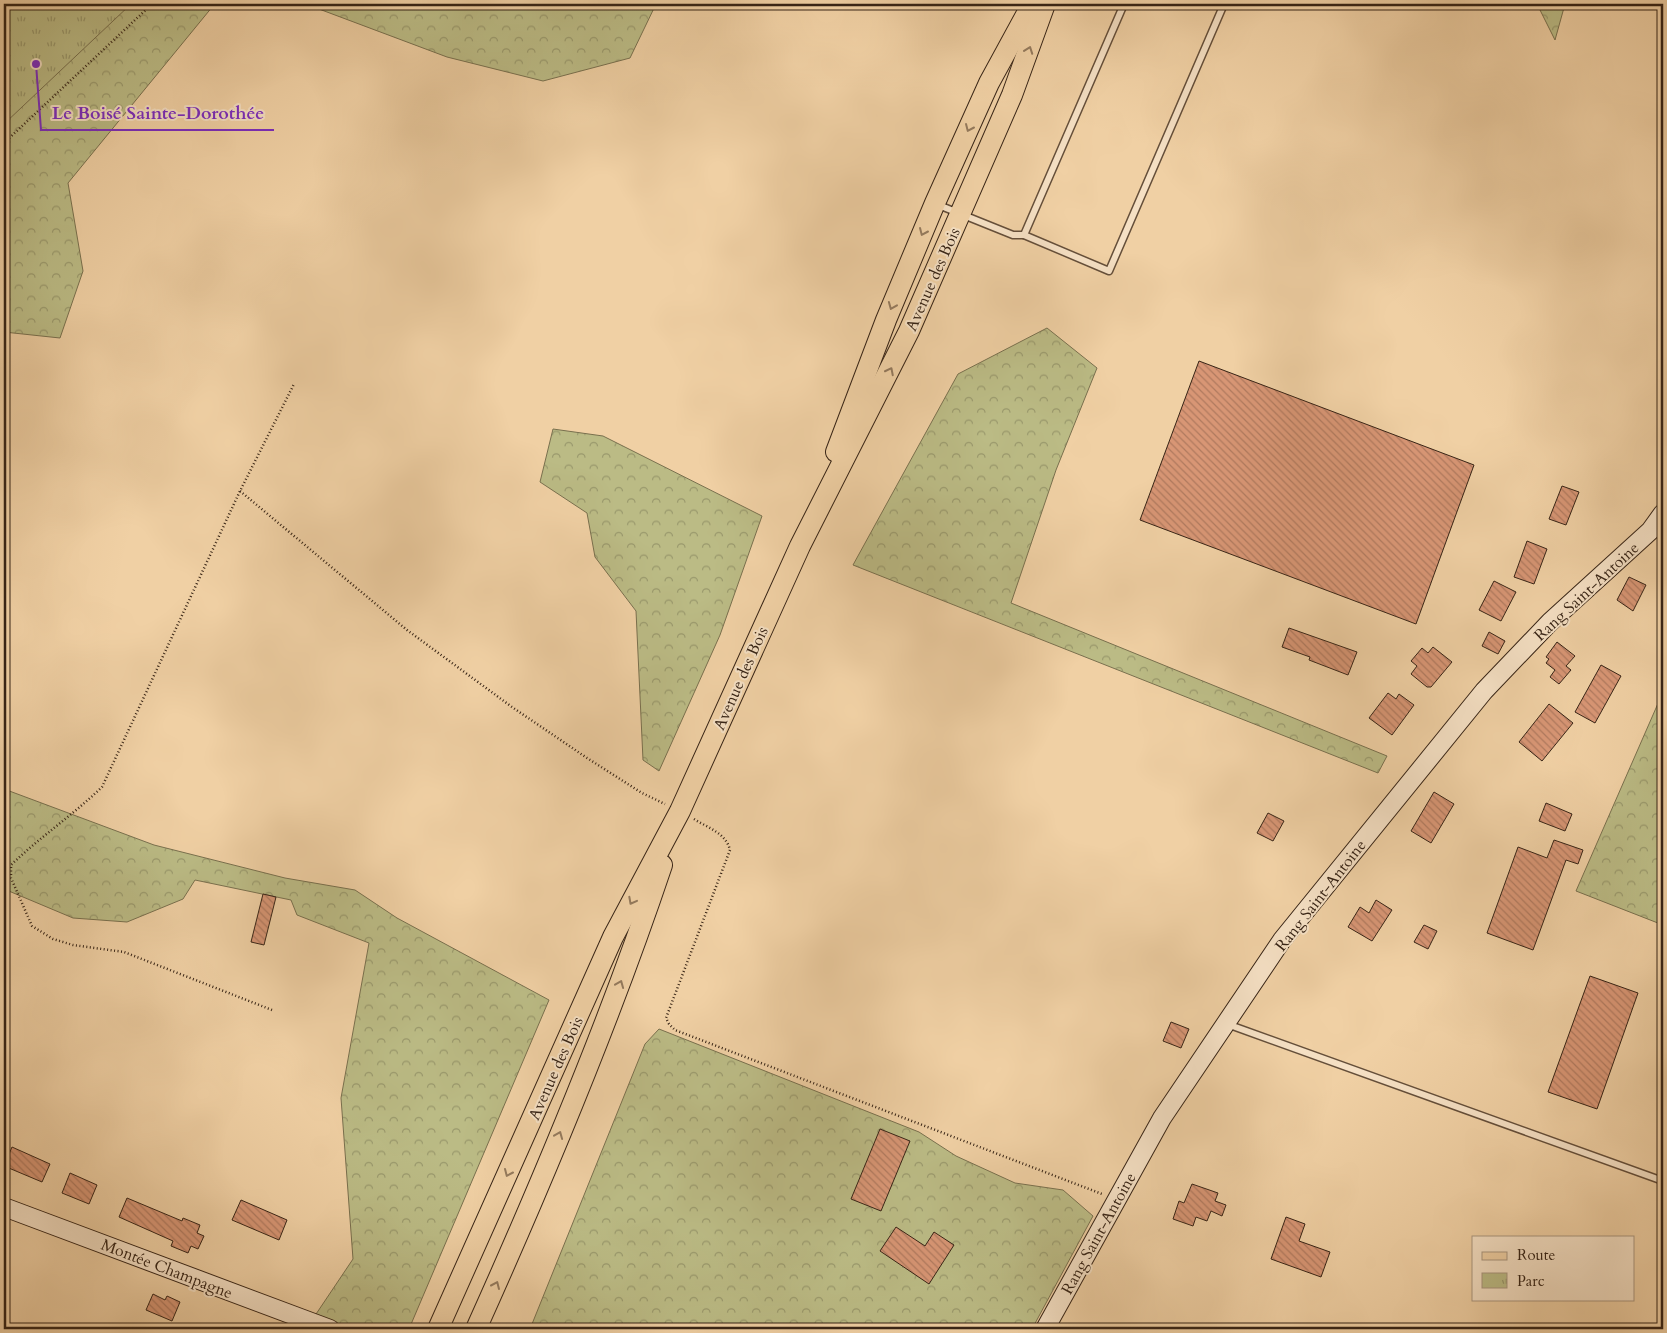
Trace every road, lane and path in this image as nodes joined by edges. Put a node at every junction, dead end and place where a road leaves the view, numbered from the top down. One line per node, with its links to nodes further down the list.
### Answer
1 (152, 4): 6 (path)
2 (1032, 4): 7 (main road, Avenue des Bois, one-way to 7)
3 (1046, 4): 8 (main road, Avenue des Bois, one-way to 3)
4 (1124, 4): 9 (lane)
5 (1224, 4): 9 (lane)
6 (4, 143)
7 (935, 203): 8 (lane); 13 (main road, Avenue des Bois, one-way to 13)
8 (961, 214): 9 (lane); 13 (main road, Avenue des Bois, one-way to 8)
9 (1024, 235)
10 (294, 384): 11 (path)
11 (240, 491): 14 (path); 15 (path)
12 (1663, 513): 16 (street, Rang Saint-Antoine)
13 (800, 546): 14 (main road, Avenue des Bois)
14 (680, 812): 18 (path); 21 (main road, Avenue des Bois, one-way to 21); 22 (main road, Avenue des Bois, one-way to 14)
15 (272, 1010)
16 (1226, 1024): 17 (lane); 18 (street, Rang Saint-Antoine)
17 (1663, 1181)
18 (1117, 1200): 23 (street, Rang Saint-Antoine)
19 (4, 1207): 20 (street, Montée Champagne)
20 (330, 1329)
21 (438, 1329)
22 (476, 1329)
23 (1045, 1329)

